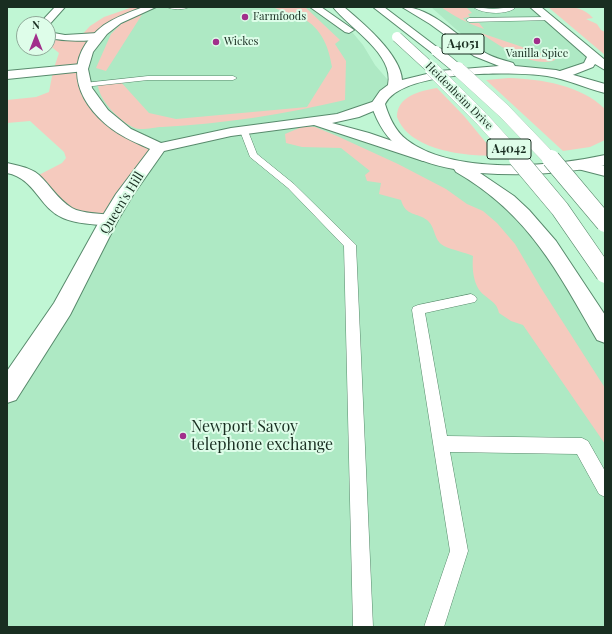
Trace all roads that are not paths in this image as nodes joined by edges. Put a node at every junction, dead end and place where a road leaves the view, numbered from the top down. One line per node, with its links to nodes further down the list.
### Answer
1 (57, 7): 13 (main road)
2 (151, 7): 19 (main road)
3 (170, 7): 4 (lane)
4 (186, 7)
5 (315, 7): 20 (main road)
6 (338, 7): 20 (main road)
7 (378, 7): 44 (main road, Heidenheim Drive / A4042, bridge)
8 (407, 7): 16 (main road, A4051)
9 (426, 7): 16 (main road)
10 (476, 7): 11 (lane)
11 (511, 7)
12 (535, 7): 14 (main road)
13 (50, 16)
14 (549, 19): 15 (lane); 21 (main road)
15 (469, 20)
16 (434, 22): 25 (main road, A4051)
17 (391, 33): 45 (main road, Heidenheim Drive / A4042, bridge)
18 (56, 36): 19 (main road)
19 (98, 36): 23 (main road)
20 (381, 50): 31 (main road)
21 (593, 56): 22 (main road); 24 (main road)
22 (605, 66)
23 (81, 68): 27 (main road); 30 (main road)
24 (584, 68): 26 (main road); 28 (main road)
25 (525, 70): 28 (main road); 31 (main road)
26 (605, 72)
27 (7, 75)
28 (561, 75): 32 (main road)
29 (233, 78): 30 (lane)
30 (84, 85): 36 (main road)
31 (394, 87): 33 (main road)
32 (605, 89)
33 (378, 104): 34 (main road); 37 (main road, A4042)
34 (311, 121): 35 (main road); 37 (main road)
35 (244, 130): 36 (main road); 51 (lane)
36 (159, 148): 43 (main road, Queen's Hill)
37 (431, 159): 40 (main road, A4042)
38 (605, 160): 39 (main road, A4042)
39 (580, 165): 40 (main road, A4042); 42 (main road)
40 (455, 166): 47 (main road, A4042)
41 (7, 168): 43 (main road)
42 (605, 172)
43 (109, 220): 48 (main road, Queen's Hill)
44 (605, 224)
45 (605, 274)
46 (471, 299): 49 (lane)
47 (605, 334)
48 (7, 392)
49 (440, 444): 50 (lane); 52 (lane)
50 (605, 488)
51 (363, 627)
52 (434, 627)

